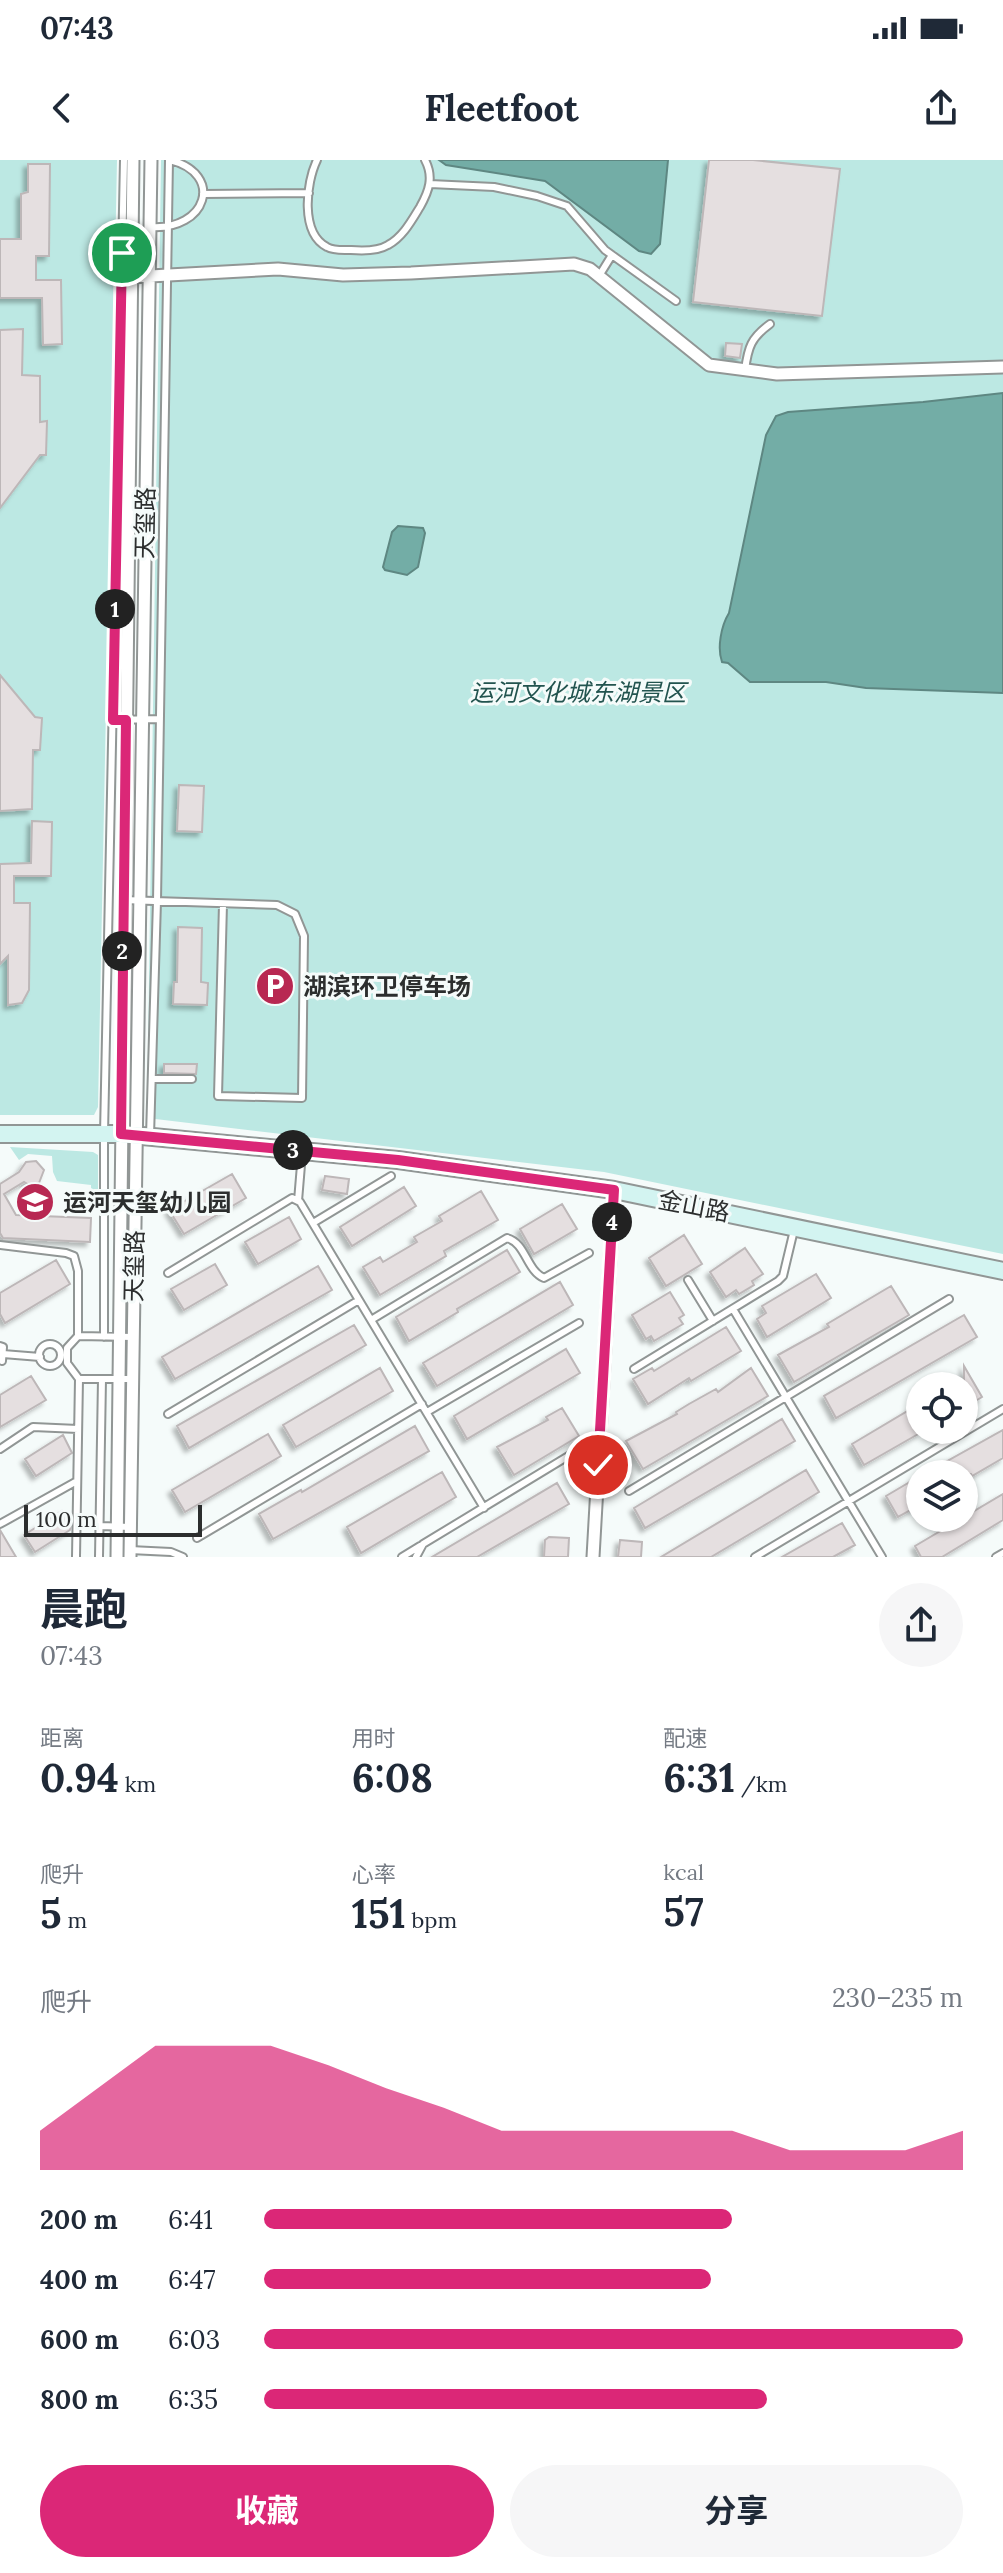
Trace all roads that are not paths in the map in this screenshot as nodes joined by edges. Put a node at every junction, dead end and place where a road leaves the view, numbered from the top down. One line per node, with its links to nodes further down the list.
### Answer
1 (124, 160): 22 (lane)
2 (133, 160): 16 (street, 天玺路)
3 (151, 160): 4 (lane); 10 (street, 天玺路)
4 (169, 160): 9 (lane); 11 (lane)
5 (317, 160): 8 (lane)
6 (425, 160): 7 (lane)
7 (430, 184): 8 (lane); 12 (lane)
8 (309, 193): 9 (lane)
9 (203, 194): 11 (lane)
10 (150, 227): 11 (lane); 14 (street, 天玺路)
11 (168, 228): 13 (lane)
12 (612, 255): 15 (lane); 17 (lane)
13 (167, 275): 14 (street); 15 (street); 21 (lane)
14 (149, 276): 16 (street); 24 (street, 天玺路)
15 (599, 276): 20 (street)
16 (132, 277): 23 (street, 天玺路)
17 (676, 301)
18 (770, 324): 20 (lane)
19 (1003, 367): 20 (street)
20 (745, 370)
21 (160, 719): 24 (lane); 27 (lane)
22 (113, 720): 23 (lane); 29 (lane)
23 (126, 720): 24 (lane); 25 (street, 天玺路)
24 (142, 720): 26 (street, 天玺路)
25 (123, 900): 26 (lane); 30 (street, 天玺路)
26 (139, 900): 27 (lane); 31 (street, 天玺路)
27 (157, 901): 28 (lane); 32 (lane)
28 (223, 904): 28 (lane)
29 (109, 956): 30 (lane); 35 (lane)
30 (122, 956): 31 (lane); 35 (street, 天玺路)
31 (138, 956): 35 (street, 天玺路)
32 (152, 1079): 33 (lane); 35 (lane)
33 (192, 1079)
34 (0, 1134): 35 (street, 金山路)
35 (128, 1135): 36 (street, 金山路); 54 (lane); 55 (street, 天玺路); 56 (street, 天玺路)
36 (302, 1151): 38 (street, 金山路); 39 (lane)
37 (391, 1176): 40 (lane)
38 (614, 1190): 41 (street, 金山路); 91 (street)
39 (298, 1201): 40 (lane); 44 (lane)
40 (313, 1223): 48 (lane)
41 (794, 1227): 45 (street, 金山路); 49 (lane)
42 (0, 1245): 53 (lane)
43 (589, 1253): 50 (lane)
44 (168, 1273)
45 (1003, 1274)
46 (688, 1280): 51 (lane)
47 (949, 1299): 65 (lane)
48 (359, 1300): 50 (lane); 69 (lane)
49 (733, 1309): 51 (lane); 65 (lane)
50 (371, 1320): 66 (lane)
51 (713, 1321): 61 (lane)
52 (579, 1323): 68 (lane)
53 (78, 1336): 54 (lane); 58 (lane)
54 (104, 1337): 55 (lane)
55 (120, 1337): 56 (lane); 64 (street, 天玺路)
56 (133, 1337): 64 (street, 天玺路)
57 (0, 1346): 59 (lane)
58 (64, 1356): 60 (lane); 60 (lane); 62 (lane)
59 (1, 1357): 60 (lane)
60 (40, 1357)
61 (634, 1369)
62 (79, 1379): 63 (lane); 70 (lane)
63 (102, 1379): 64 (lane); 78 (lane)
64 (126, 1379): 79 (street, 天玺路); 80 (street, 天玺路)
65 (786, 1397): 74 (lane); 75 (lane)
66 (422, 1404): 68 (lane); 81 (lane)
67 (1003, 1409): 75 (lane)
68 (427, 1412): 76 (lane)
69 (168, 1414)
70 (78, 1429): 71 (lane); 73 (lane)
71 (0, 1449)
72 (575, 1452): 76 (lane)
73 (77, 1481): 77 (lane); 85 (lane)
74 (629, 1491)
75 (849, 1501): 92 (lane); 93 (lane)
76 (484, 1508): 82 (lane)
77 (0, 1524)
78 (100, 1526): 79 (lane); 86 (lane)
79 (117, 1527): 80 (lane); 87 (street, 天玺路)
80 (131, 1527): 84 (street, 天玺路)
81 (197, 1538)
82 (423, 1544): 89 (lane); 90 (lane)
83 (1003, 1553): 94 (lane)
84 (130, 1554): 88 (lane)
85 (76, 1557)
86 (99, 1557)
87 (117, 1557)
88 (183, 1557)
89 (402, 1557)
90 (416, 1557)
91 (593, 1557)
92 (755, 1557)
93 (882, 1557)
94 (996, 1557)

